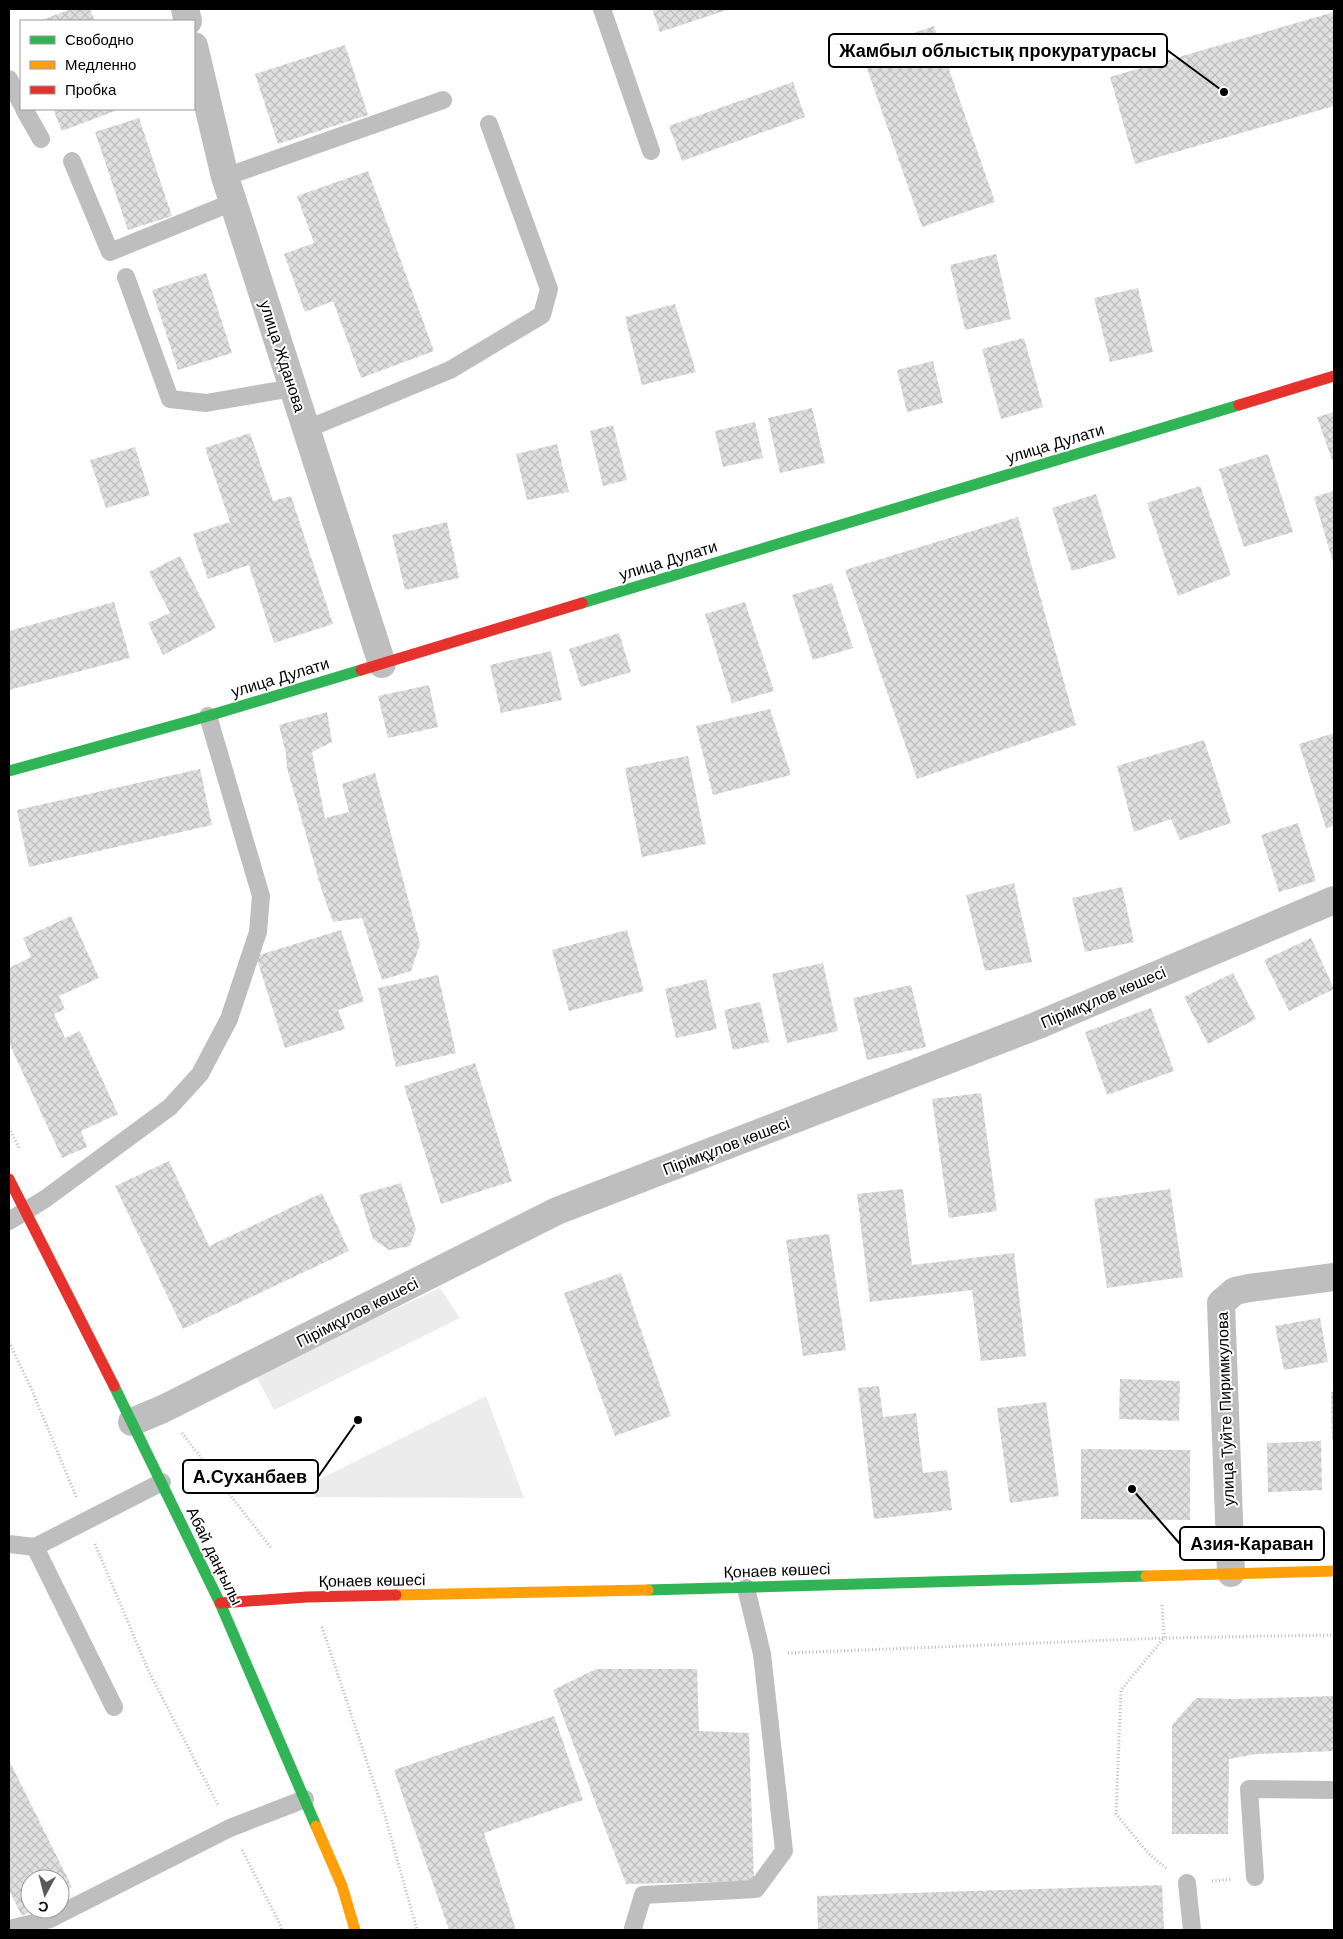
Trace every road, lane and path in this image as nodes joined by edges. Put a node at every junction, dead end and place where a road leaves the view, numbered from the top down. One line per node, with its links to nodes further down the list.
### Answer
1 (602, 9): 9 (lane)
2 (195, 50): 11 (street, улица Жданова)
3 (9, 79): 5 (lane)
4 (443, 100): 11 (lane)
5 (20, 101)
6 (25, 110): 8 (lane)
7 (489, 124): 16 (lane)
8 (41, 140)
9 (651, 151)
10 (72, 160): 12 (lane)
11 (225, 177): 12 (street, улица Жданова)
12 (234, 202): 15 (street, улица Жданова)
13 (126, 277): 15 (lane)
14 (1334, 376): 17 (main road, улица Дулати)
15 (293, 388): 16 (street, улица Жданова)
16 (307, 429): 17 (street, улица Жданова)
17 (382, 664): 18 (main road, улица Дулати)
18 (208, 716): 19 (main road, улица Дулати); 22 (lane)
19 (9, 771)
20 (1334, 900): 26 (street, Пірімқұлов көшесі)
21 (9, 1179): 22 (main road, Абай даңғылы)
22 (26, 1211): 23 (lane); 27 (main road, Абай даңғылы)
23 (9, 1221)
24 (1334, 1277): 34 (street, улица Туйте Пиримкулова)
25 (9, 1342): 29 (path)
26 (163, 1409): 27 (street, Пірімқұлов көшесі); 32 (path)
27 (132, 1422): 28 (main road, Абай даңғылы)
28 (162, 1482): 29 (lane); 37 (main road, Абай даңғылы)
29 (86, 1521): 31 (lane); 45 (path)
30 (9, 1544): 31 (lane)
31 (35, 1547): 42 (lane)
32 (272, 1549)
33 (1334, 1571): 34 (main road, Қонаев көшесі)
34 (1231, 1573): 35 (main road, Қонаев көшесі)
35 (1159, 1575): 36 (main road, Қонаев көшесі); 40 (path)
36 (746, 1588): 37 (main road, Қонаев көшесі); 41 (lane)
37 (220, 1603): 44 (main road, Абай даңғылы)
38 (321, 1622): 51 (path)
39 (1334, 1635): 40 (path)
40 (1164, 1638): 41 (path); 47 (path)
41 (762, 1654): 52 (lane)
42 (114, 1707)
43 (1334, 1790): 46 (lane)
44 (305, 1799): 45 (lane); 50 (main road, Абай даңғылы)
45 (230, 1828): 48 (lane); 49 (path)
46 (1256, 1877): 47 (path)
47 (1187, 1883): 53 (lane)
48 (9, 1929)
49 (282, 1930)
50 (354, 1930)
51 (417, 1930)
52 (634, 1930)
53 (1192, 1930)

